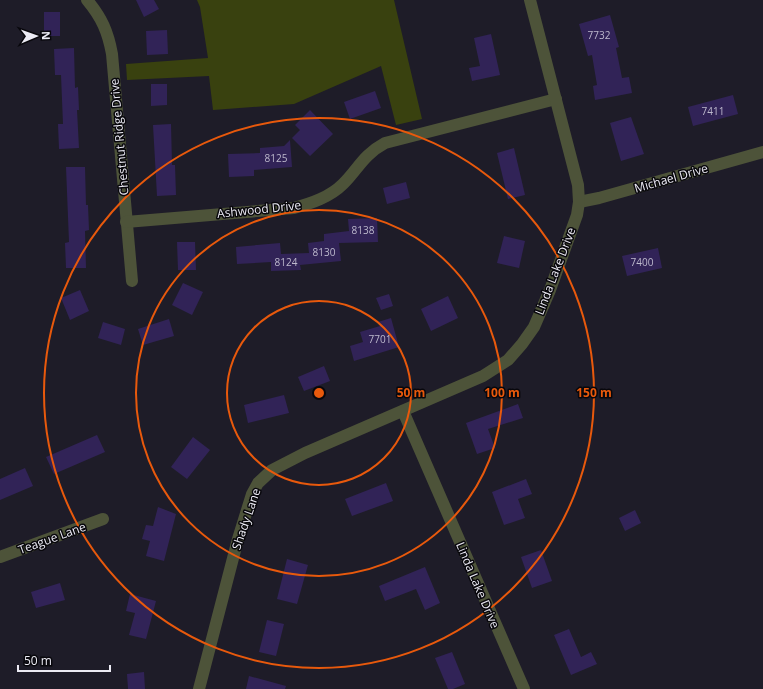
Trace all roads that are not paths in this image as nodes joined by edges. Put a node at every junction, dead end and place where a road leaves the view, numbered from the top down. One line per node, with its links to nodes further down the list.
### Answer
1 (87, 0): 6 (street, Chestnut Ridge Drive)
2 (530, 0): 3 (street, Linda Lake Drive)
3 (556, 100): 5 (street, Linda Lake Drive); 6 (street, Ashwood Drive)
4 (763, 152): 5 (street, Michael Drive)
5 (579, 202): 8 (street, Linda Lake Drive)
6 (126, 222): 7 (street, Chestnut Ridge Drive)
7 (132, 281)
8 (403, 411): 11 (street, Shady Lane); 12 (street, Linda Lake Drive)
9 (103, 519): 10 (street, Teague Lane)
10 (0, 557)
11 (199, 689)
12 (524, 689)

